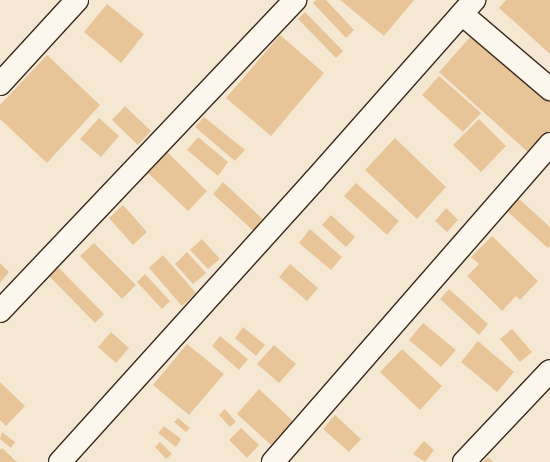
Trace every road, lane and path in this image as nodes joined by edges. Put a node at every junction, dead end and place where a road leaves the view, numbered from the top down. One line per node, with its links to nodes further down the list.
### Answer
1 (77, 0): 4 (street)
2 (295, 0): 7 (street)
3 (468, 7): 5 (street); 9 (street)
4 (0, 84)
5 (550, 89)
6 (550, 144): 10 (street)
7 (0, 311)
8 (550, 371): 11 (street)
9 (60, 462)
10 (273, 462)
11 (464, 462)

